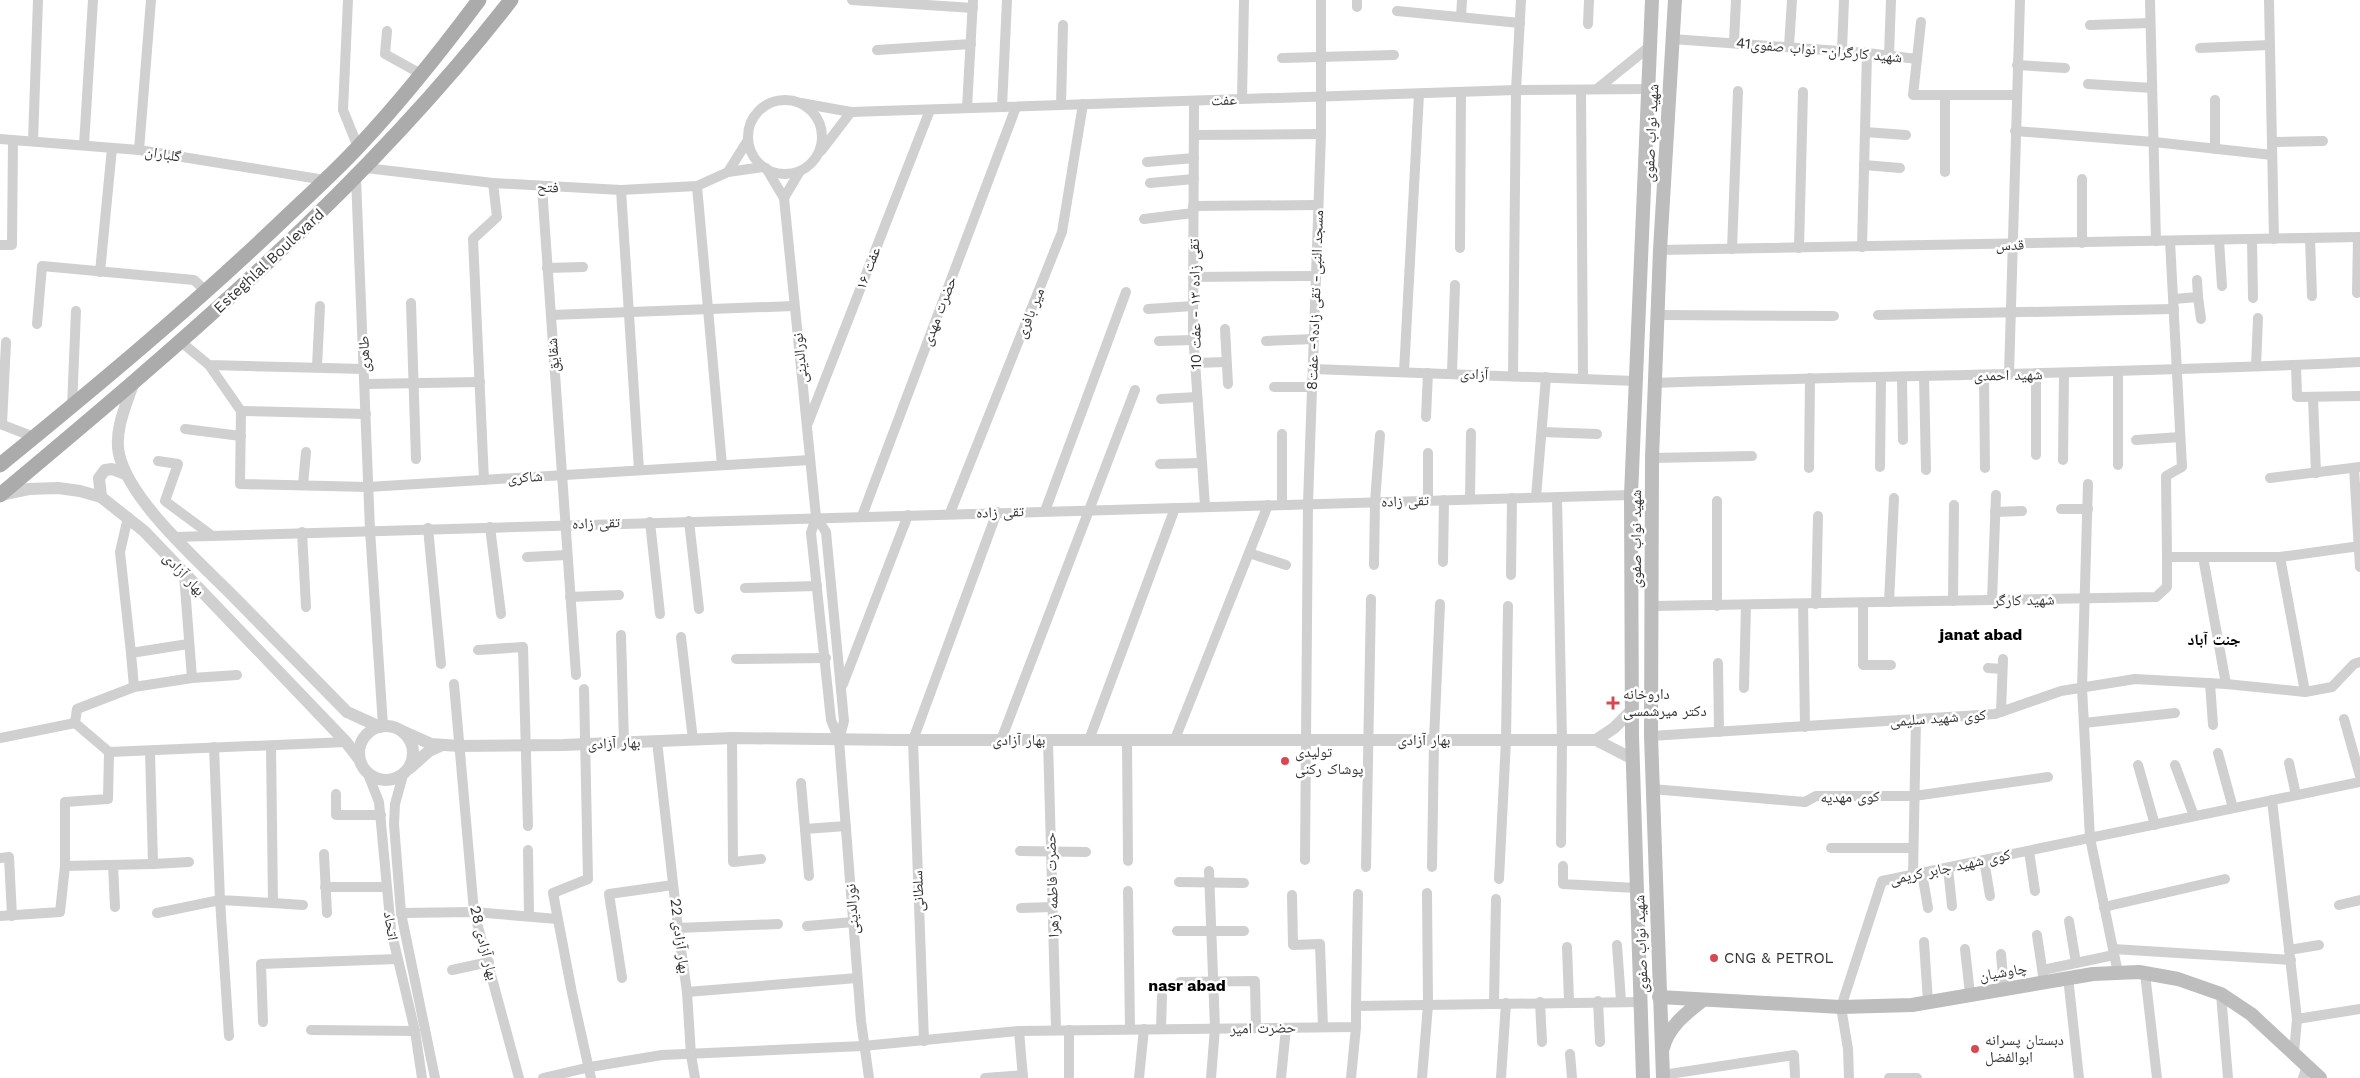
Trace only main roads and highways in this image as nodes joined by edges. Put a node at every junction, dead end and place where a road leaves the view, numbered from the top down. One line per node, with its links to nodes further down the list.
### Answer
1 (479, 0): 5 (main road, Esteghlal Boulevard)
2 (511, 0): 6 (main road, Esteghlal Boulevard)
3 (1652, 0): 14 (main road, شهید نواب صفوی)
4 (1675, 0): 9 (main road, شهید نواب صفوی)
5 (261, 241): 6 (main road); 7 (main road, Esteghlal Boulevard)
6 (275, 257): 8 (main road, Esteghlal Boulevard)
7 (0, 465)
8 (0, 495)
9 (1659, 997): 10 (main road, چاوشیان); 11 (main road, شهید نواب صفوی)
10 (1703, 1000): 11 (main road); 12 (main road, چاوشیان)
11 (1662, 1054): 13 (main road, شهید نواب صفوی)
12 (2305, 1072): 15 (main road, چاوشیان)
13 (1663, 1077)
14 (1643, 1078)
15 (2320, 1078)

